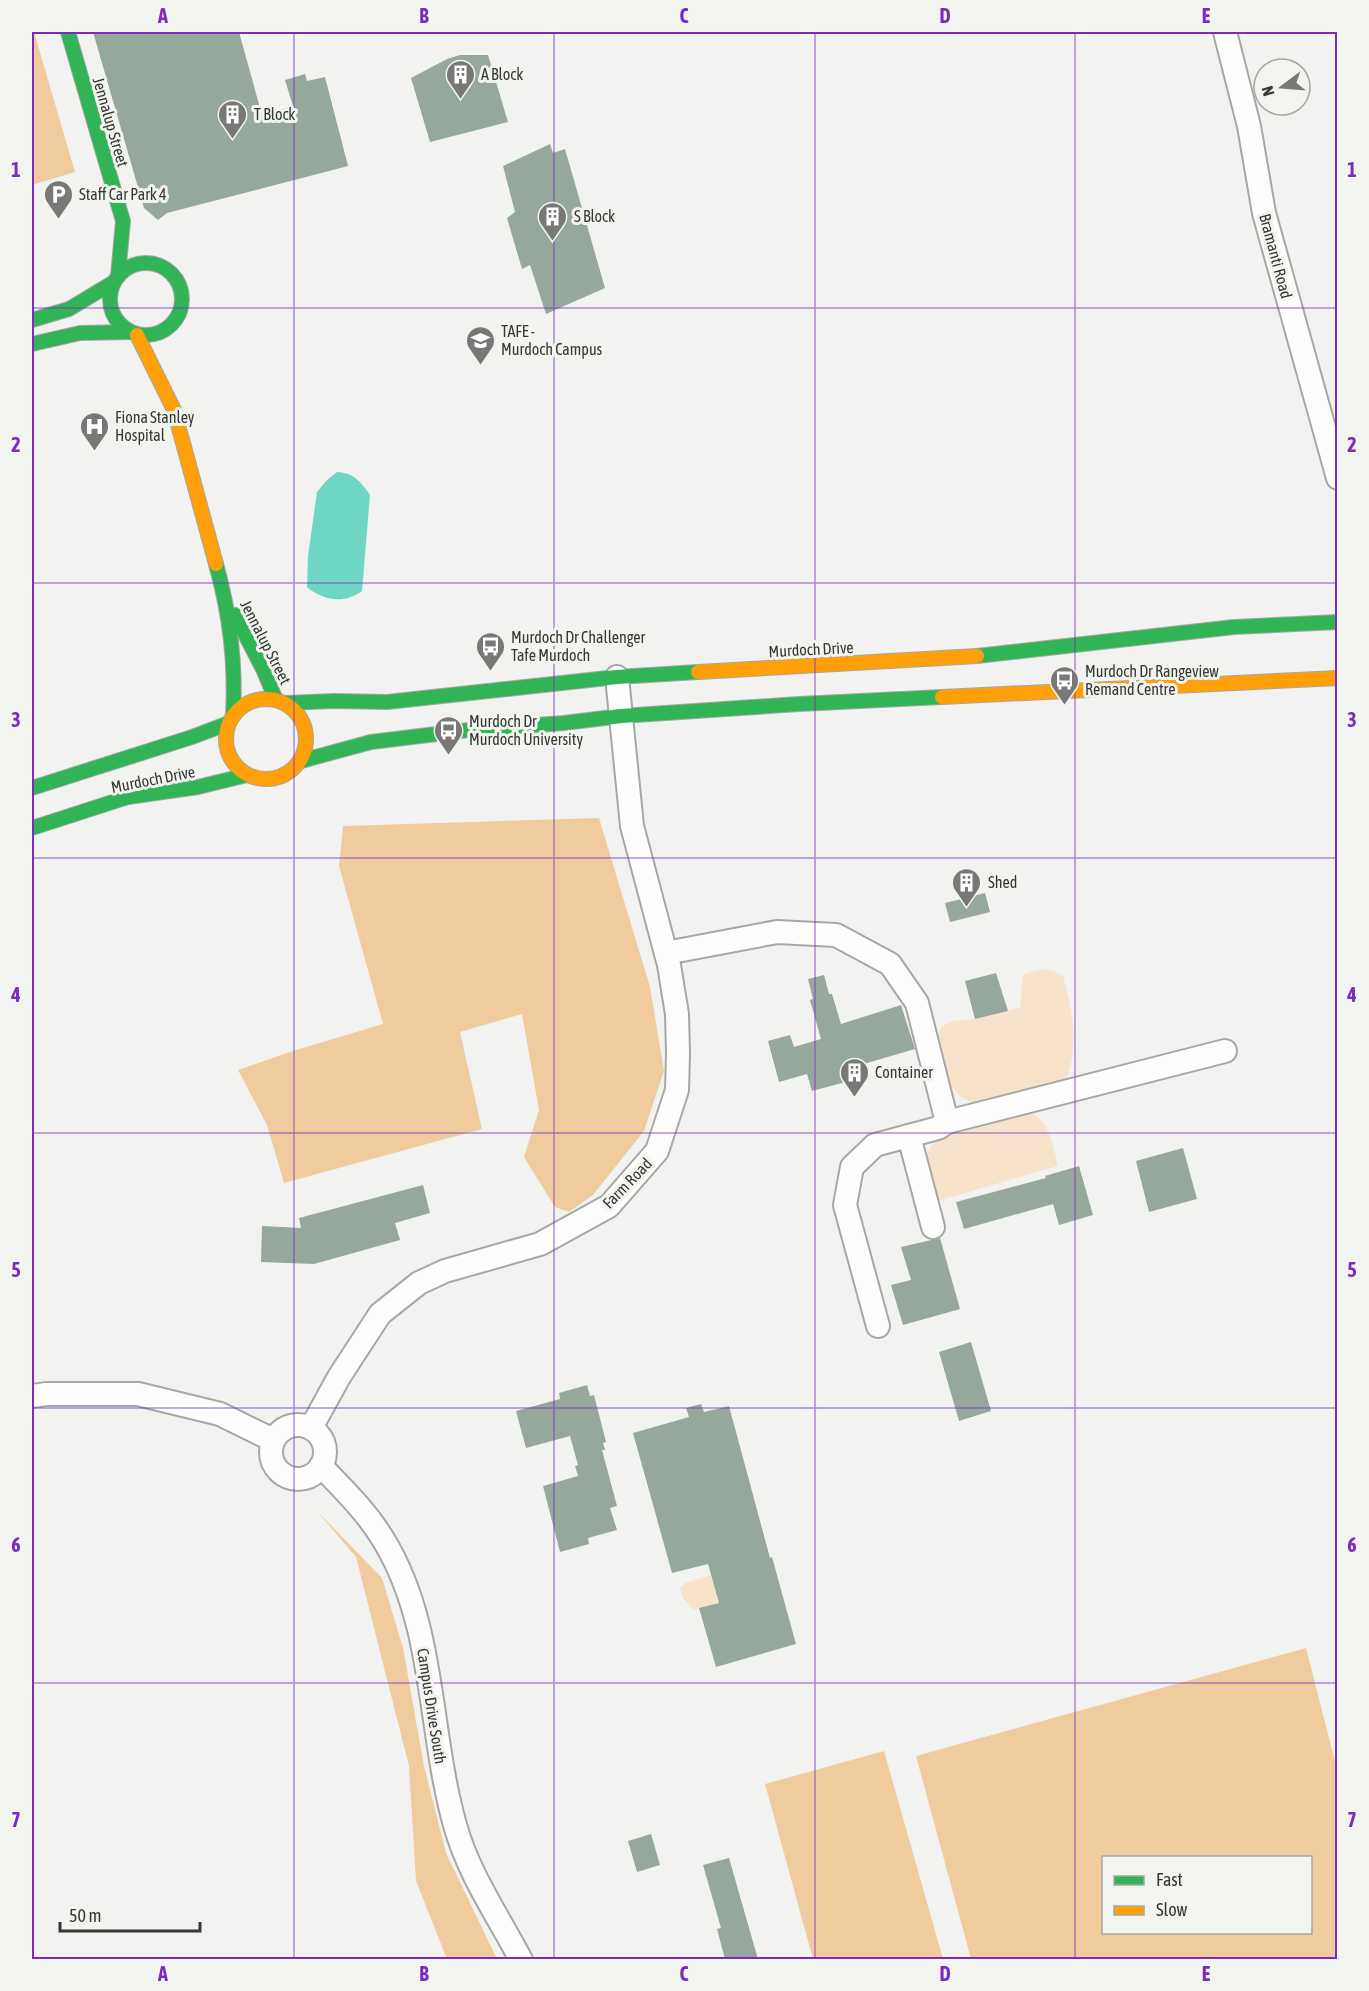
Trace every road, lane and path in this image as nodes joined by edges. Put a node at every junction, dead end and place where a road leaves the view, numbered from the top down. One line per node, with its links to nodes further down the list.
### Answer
1 (68, 32): 3 (main road, Jennalup Street)
2 (1225, 32): 15 (street, Bramanti Road)
3 (123, 221): 4 (main road, Jennalup Street); 7 (main road, Jennalup Street)
4 (135, 237)
5 (148, 253): 6 (main road)
6 (165, 268): 7 (main road); 8 (main road)
7 (116, 279): 9 (main road); 10 (main road, Jennalup Street)
8 (178, 317): 10 (main road); 12 (main road)
9 (32, 320)
10 (134, 334): 11 (main road); 14 (main road, Jennalup Street)
11 (32, 344)
12 (171, 346)
13 (173, 380): 14 (main road, Jennalup Street)
14 (174, 410): 16 (main road, Jennalup Street)
15 (1338, 478)
16 (226, 599): 20 (main road, Jennalup Street); 22 (main road, Jennalup Street)
17 (1338, 622): 18 (main road, Murdoch Drive)
18 (617, 677): 20 (main road, Murdoch Drive); 21 (street, Farm Road)
19 (1338, 678): 21 (main road, Murdoch Drive)
20 (281, 702): 22 (main road, Murdoch Drive); 23 (main road)
21 (621, 716): 23 (main road, Murdoch Drive); 27 (street, Farm Road)
22 (231, 719): 24 (main road); 25 (main road, Murdoch Drive)
23 (301, 761): 24 (main road, Murdoch Drive)
24 (247, 775): 26 (main road, Murdoch Drive)
25 (32, 788)
26 (32, 828)
27 (666, 953): 29 (street); 34 (street, Farm Road)
28 (1226, 1051): 29 (street)
29 (947, 1122): 30 (street)
30 (909, 1136): 31 (street); 32 (street)
31 (933, 1227)
32 (878, 1326)
33 (32, 1396): 35 (street)
34 (311, 1428): 35 (street); 36 (street)
35 (273, 1440): 36 (street)
36 (321, 1467): 37 (street, Campus Drive South)
37 (521, 1959)

